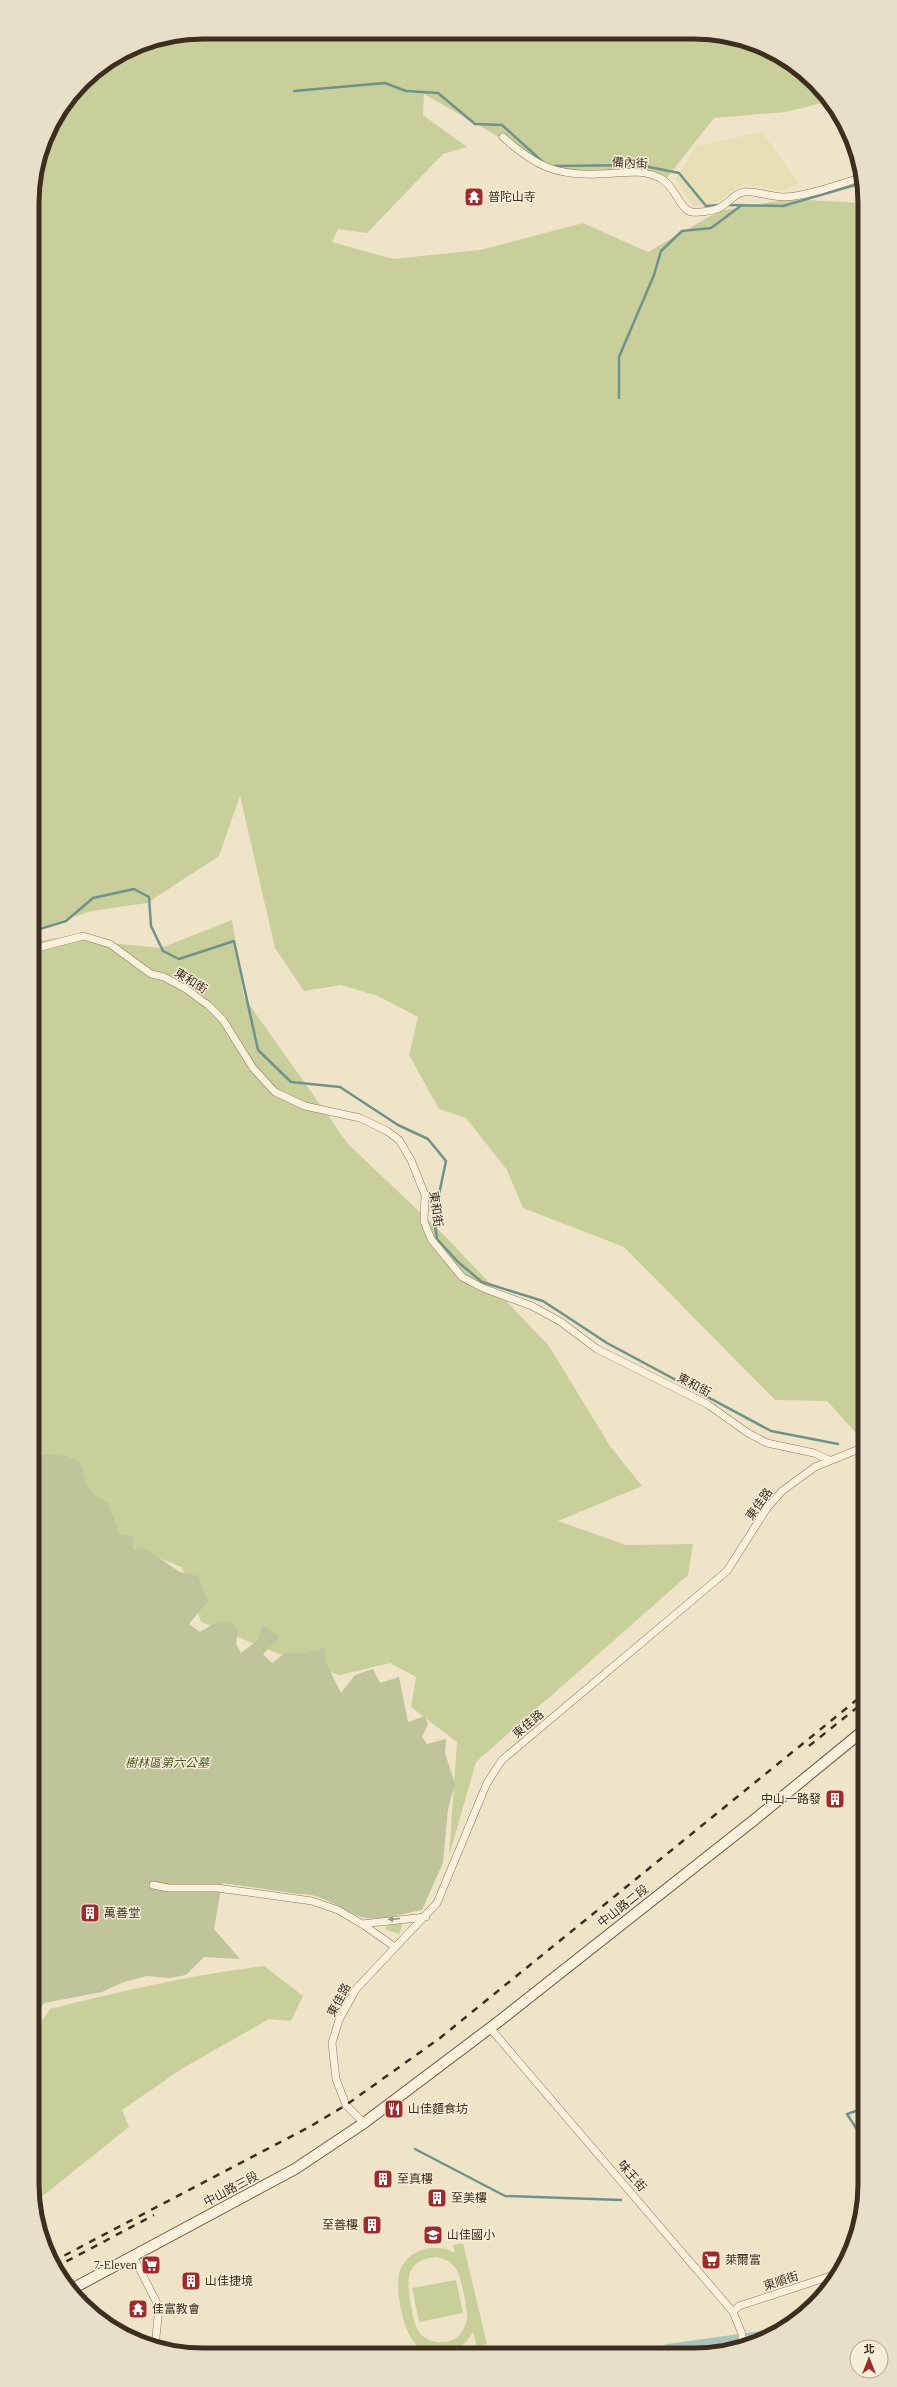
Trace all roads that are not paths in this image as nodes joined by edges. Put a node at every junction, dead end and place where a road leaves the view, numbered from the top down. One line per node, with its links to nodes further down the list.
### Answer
1 (503, 137): 2 (street, 備內街)
2 (856, 178)
3 (39, 948): 5 (street, 東和街)
4 (858, 1449): 5 (street, 東佳路)
5 (829, 1460): 8 (street, 東佳路)
6 (858, 1735): 11 (main road, 中山路二段)
7 (153, 1885): 9 (street)
8 (426, 1917): 9 (street, one-way to 9); 10 (street, 東佳路)
9 (362, 1924): 10 (street)
10 (395, 1947): 13 (street, 東佳路)
11 (490, 2028): 12 (main road, 中山路二段); 17 (street, 味王街)
12 (396, 2099): 13 (main road, 中山路三段)
13 (364, 2123): 14 (main road, 中山路三段)
14 (133, 2256): 16 (main road, 中山路三段); 19 (street)
15 (829, 2277): 17 (street, 東順街)
16 (76, 2287)
17 (733, 2312): 18 (street, 味王街)
18 (742, 2340)
19 (156, 2341)

